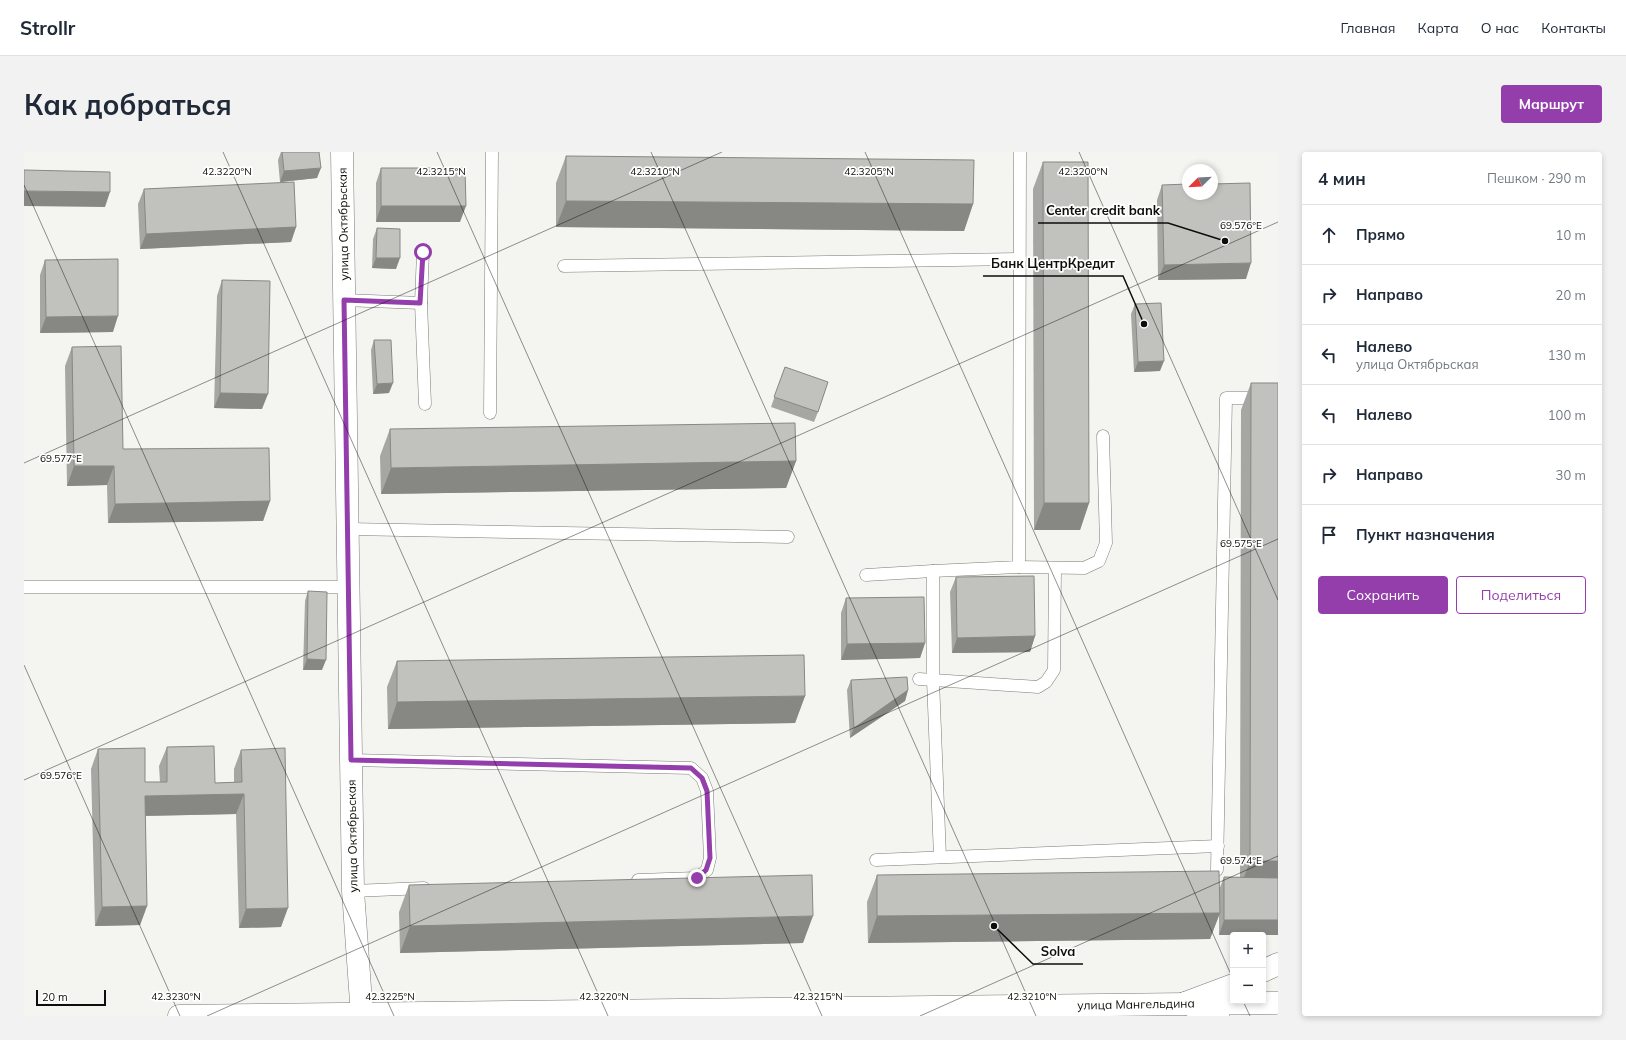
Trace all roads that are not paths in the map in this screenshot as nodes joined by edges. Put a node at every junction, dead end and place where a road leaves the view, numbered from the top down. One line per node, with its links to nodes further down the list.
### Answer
1 (342, 152): 7 (street, улица Октябрьская)
2 (492, 152): 11 (lane)
3 (1020, 152): 5 (lane)
4 (423, 252): 8 (lane)
5 (1020, 259): 6 (lane); 15 (lane)
6 (564, 266)
7 (344, 300): 8 (lane); 13 (street, улица Октябрьская)
8 (420, 303): 10 (lane)
9 (1278, 398): 24 (lane)
10 (425, 404)
11 (490, 413)
12 (1102, 436): 16 (lane)
13 (348, 529): 14 (lane); 20 (street, улица Октябрьская)
14 (788, 537)
15 (1019, 567): 16 (lane); 17 (lane)
16 (1055, 568): 22 (lane)
17 (933, 571): 18 (lane); 22 (lane)
18 (866, 575)
19 (24, 587): 20 (lane)
20 (349, 587): 23 (street, улица Октябрьская)
21 (919, 679): 22 (lane)
22 (933, 680): 25 (lane)
23 (351, 760): 28 (lane); 30 (street, улица Октябрьская)
24 (1218, 846): 25 (lane); 27 (lane)
25 (940, 857): 26 (lane)
26 (876, 860)
27 (1217, 870)
28 (627, 880)
29 (439, 888): 30 (lane)
30 (353, 891): 37 (street, улица Октябрьская)
31 (1278, 964): 32 (street)
32 (1266, 970)
33 (1230, 986): 34 (street)
34 (1185, 1003): 35 (street, улица Мангельдина); 36 (street, улица Мангельдина); 39 (street)
35 (1278, 1003)
36 (818, 1012): 37 (street, улица Мангельдина)
37 (362, 1015): 38 (street, улица Мангельдина)
38 (179, 1016)
39 (1218, 1016)

